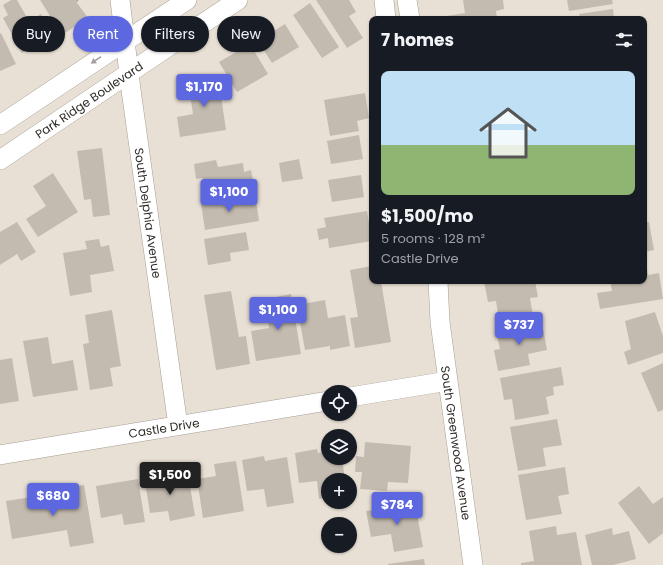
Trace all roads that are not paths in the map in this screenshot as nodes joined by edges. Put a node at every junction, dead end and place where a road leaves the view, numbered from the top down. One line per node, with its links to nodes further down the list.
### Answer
1 (120, 0): 6 (street, South Delphia Avenue)
2 (187, 0): 9 (street)
3 (238, 0): 12 (street, Park Ridge Boulevard)
4 (384, 0): 7 (street)
5 (408, 0): 8 (street)
6 (122, 16)
7 (386, 16)
8 (410, 16)
9 (133, 36)
10 (109, 52): 13 (street, one-way to 13)
11 (126, 52): 12 (street, South Delphia Avenue)
12 (129, 73): 14 (street, Park Ridge Boulevard); 21 (street, South Delphia Avenue)
13 (0, 125)
14 (0, 160)
15 (427, 284): 17 (street, South Greenwood Avenue)
16 (438, 284): 17 (street, South Greenwood Avenue)
17 (440, 322): 18 (street, South Greenwood Avenue)
18 (448, 381): 19 (street); 23 (street, South Greenwood Avenue)
19 (357, 396)
20 (321, 402): 21 (street, Castle Drive)
21 (178, 426): 22 (street, Castle Drive)
22 (0, 455)
23 (473, 565)

